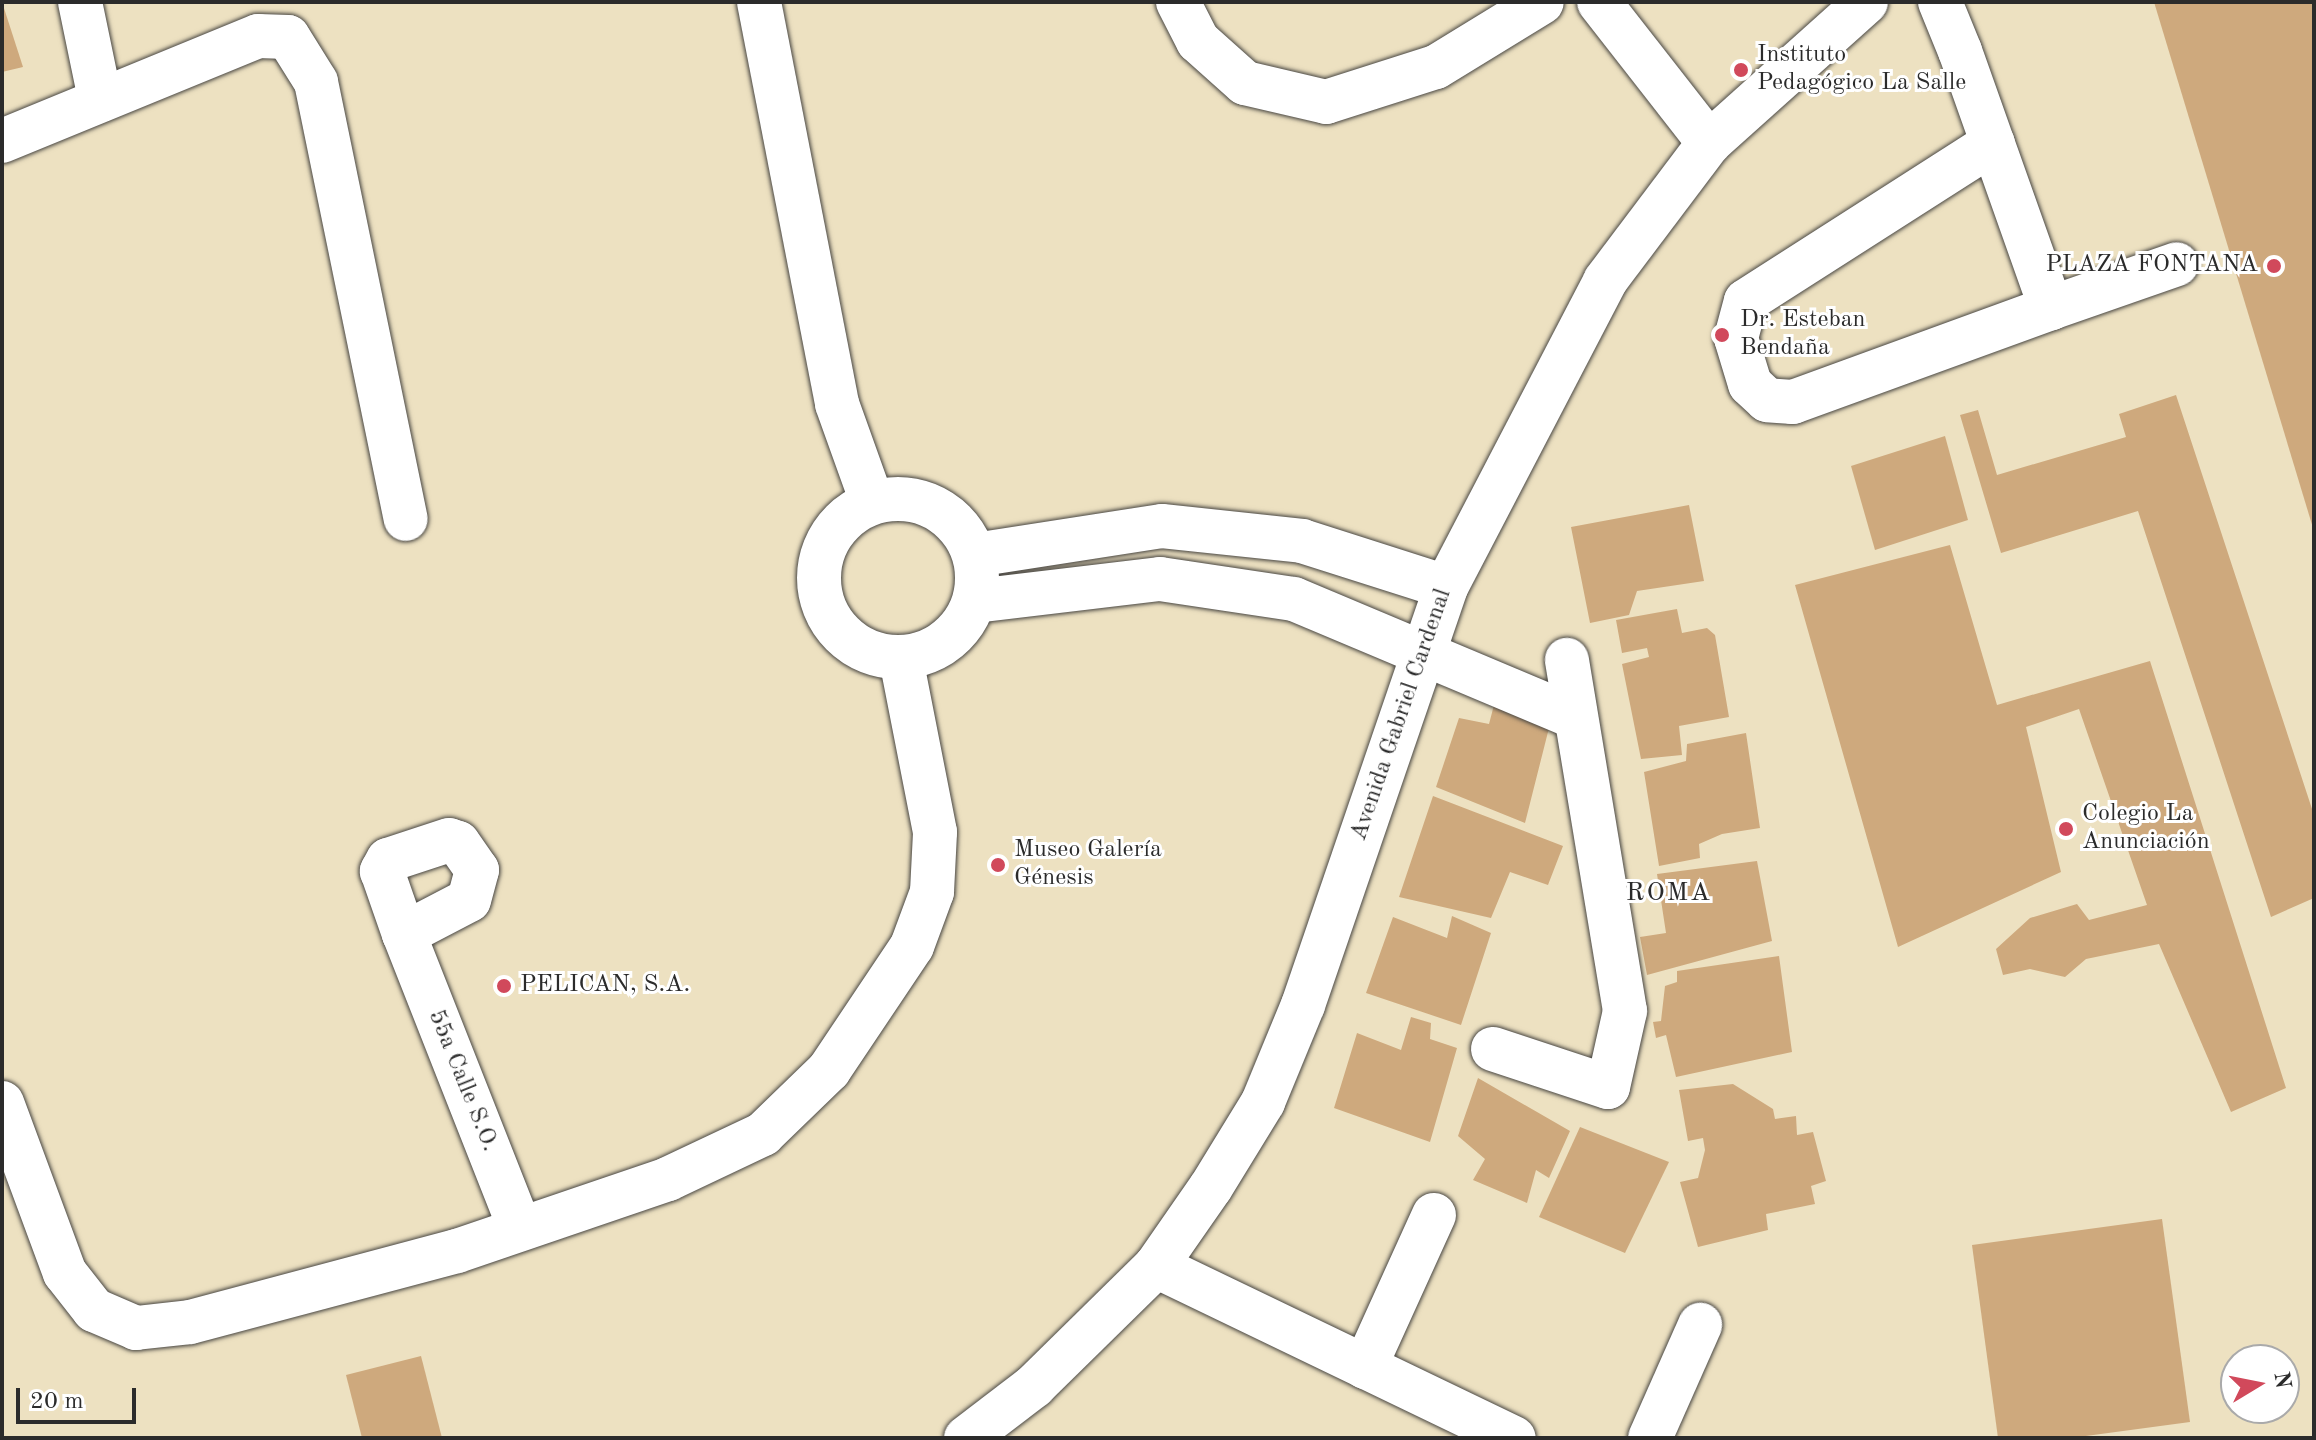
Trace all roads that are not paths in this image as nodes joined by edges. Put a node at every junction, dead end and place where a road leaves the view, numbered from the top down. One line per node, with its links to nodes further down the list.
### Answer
1 (80, 2): 8 (street)
2 (759, 2): 14 (street)
3 (1178, 2): 4 (street)
4 (1542, 2)
5 (1599, 2): 10 (street)
6 (1866, 2): 10 (street, Avenida Gabriel Cardenal)
7 (1940, 2): 11 (street)
8 (100, 99): 9 (street); 15 (street)
9 (2, 141)
10 (1709, 143): 17 (street, Avenida Gabriel Cardenal)
11 (1993, 143): 13 (street); 13 (street)
12 (2177, 264): 13 (street)
13 (2051, 308)
14 (872, 502): 16 (street); 20 (street)
15 (406, 519)
16 (975, 555): 17 (street); 18 (street)
17 (1446, 587): 19 (street, Avenida Gabriel Cardenal)
18 (975, 601): 19 (street); 20 (street)
19 (1423, 651): 22 (street); 28 (street, Avenida Gabriel Cardenal)
20 (901, 659): 27 (street)
21 (1567, 660): 22 (street)
22 (1573, 716): 24 (street)
23 (404, 934): 27 (street, 55a Calle S.O.)
24 (1493, 1049)
25 (2, 1103): 27 (street)
26 (1434, 1215): 30 (street)
27 (520, 1228)
28 (1156, 1266): 30 (street); 31 (street, Avenida Gabriel Cardenal)
29 (1700, 1325): 33 (street)
30 (1365, 1367): 32 (street)
31 (966, 1438)
32 (1514, 1438)
33 (1650, 1438)

